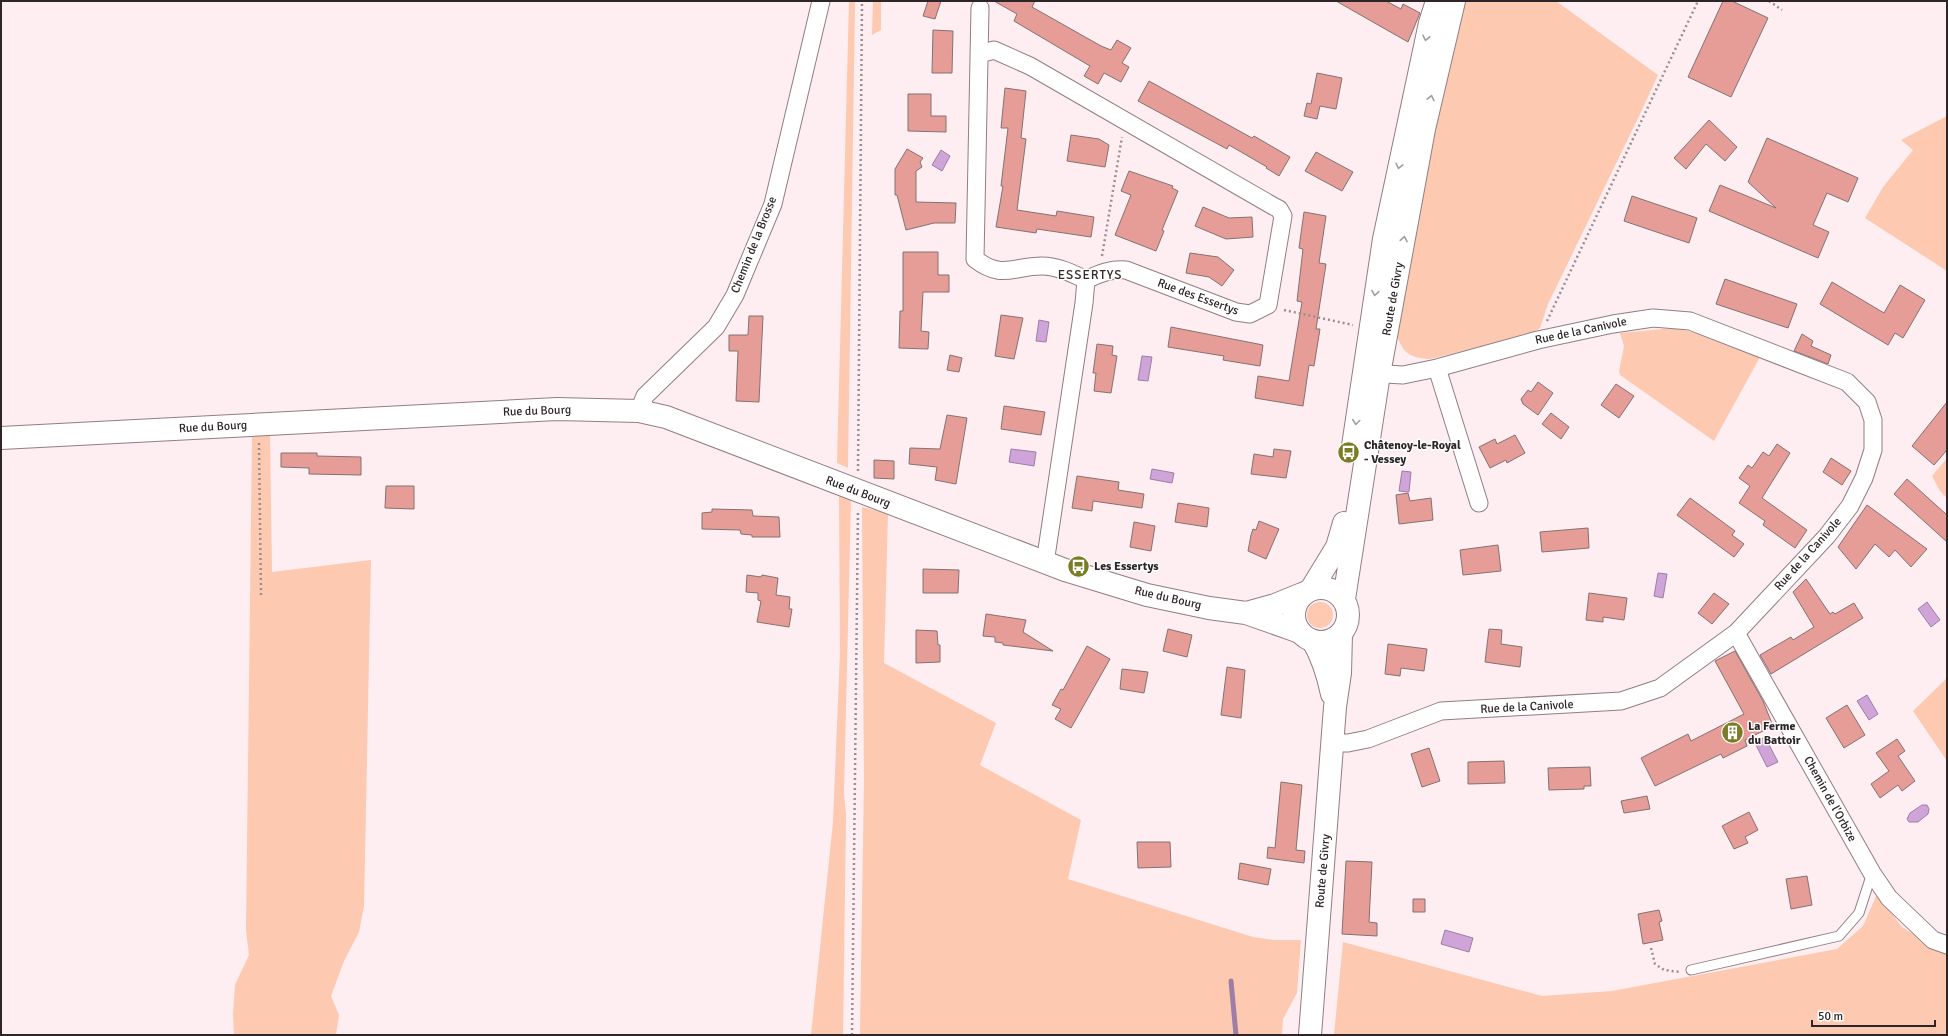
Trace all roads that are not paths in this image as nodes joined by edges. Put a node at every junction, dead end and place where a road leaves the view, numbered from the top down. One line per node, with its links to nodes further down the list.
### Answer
1 (822, 1): 10 (street, Chemin de la Brosse)
2 (1437, 1): 6 (main road, Route de Givry, one-way to 6)
3 (1454, 1): 6 (main road, Route de Givry, one-way to 3)
4 (980, 8): 5 (street)
5 (980, 54): 7 (street); 7 (street, Rue des Essertys)
6 (1411, 116): 9 (main road, Route de Givry, one-way to 6); 9 (main road, Route de Givry, one-way to 9)
7 (1093, 277): 13 (street)
8 (1437, 368): 9 (street, Rue de la Canivole); 12 (street); 17 (street, Rue de la Canivole)
9 (1371, 373): 14 (main road, Route de Givry, one-way to 14); 15 (main road, Route de Givry)
10 (639, 411): 11 (main road, Rue du Bourg); 13 (main road, Rue du Bourg)
11 (1, 438)
12 (1479, 503)
13 (1045, 563): 16 (main road, Rue du Bourg)
14 (1307, 591): 15 (main road); 16 (main road, Rue du Bourg); 19 (main road)
15 (1344, 599): 18 (main road)
16 (1246, 613): 19 (main road, Rue du Bourg)
17 (1736, 633): 21 (street, Rue de la Canivole); 22 (street, Chemin de l'Orbize)
18 (1341, 634): 19 (main road); 20 (main road, Route de Givry)
19 (1306, 637): 20 (main road, Route de Givry)
20 (1335, 707): 21 (main road, Route de Givry)
21 (1333, 743): 25 (main road, Route de Givry)
22 (1872, 873): 23 (street, Chemin de l'Orbize); 24 (lane)
23 (1947, 945)
24 (1692, 970)
25 (1310, 1035)

